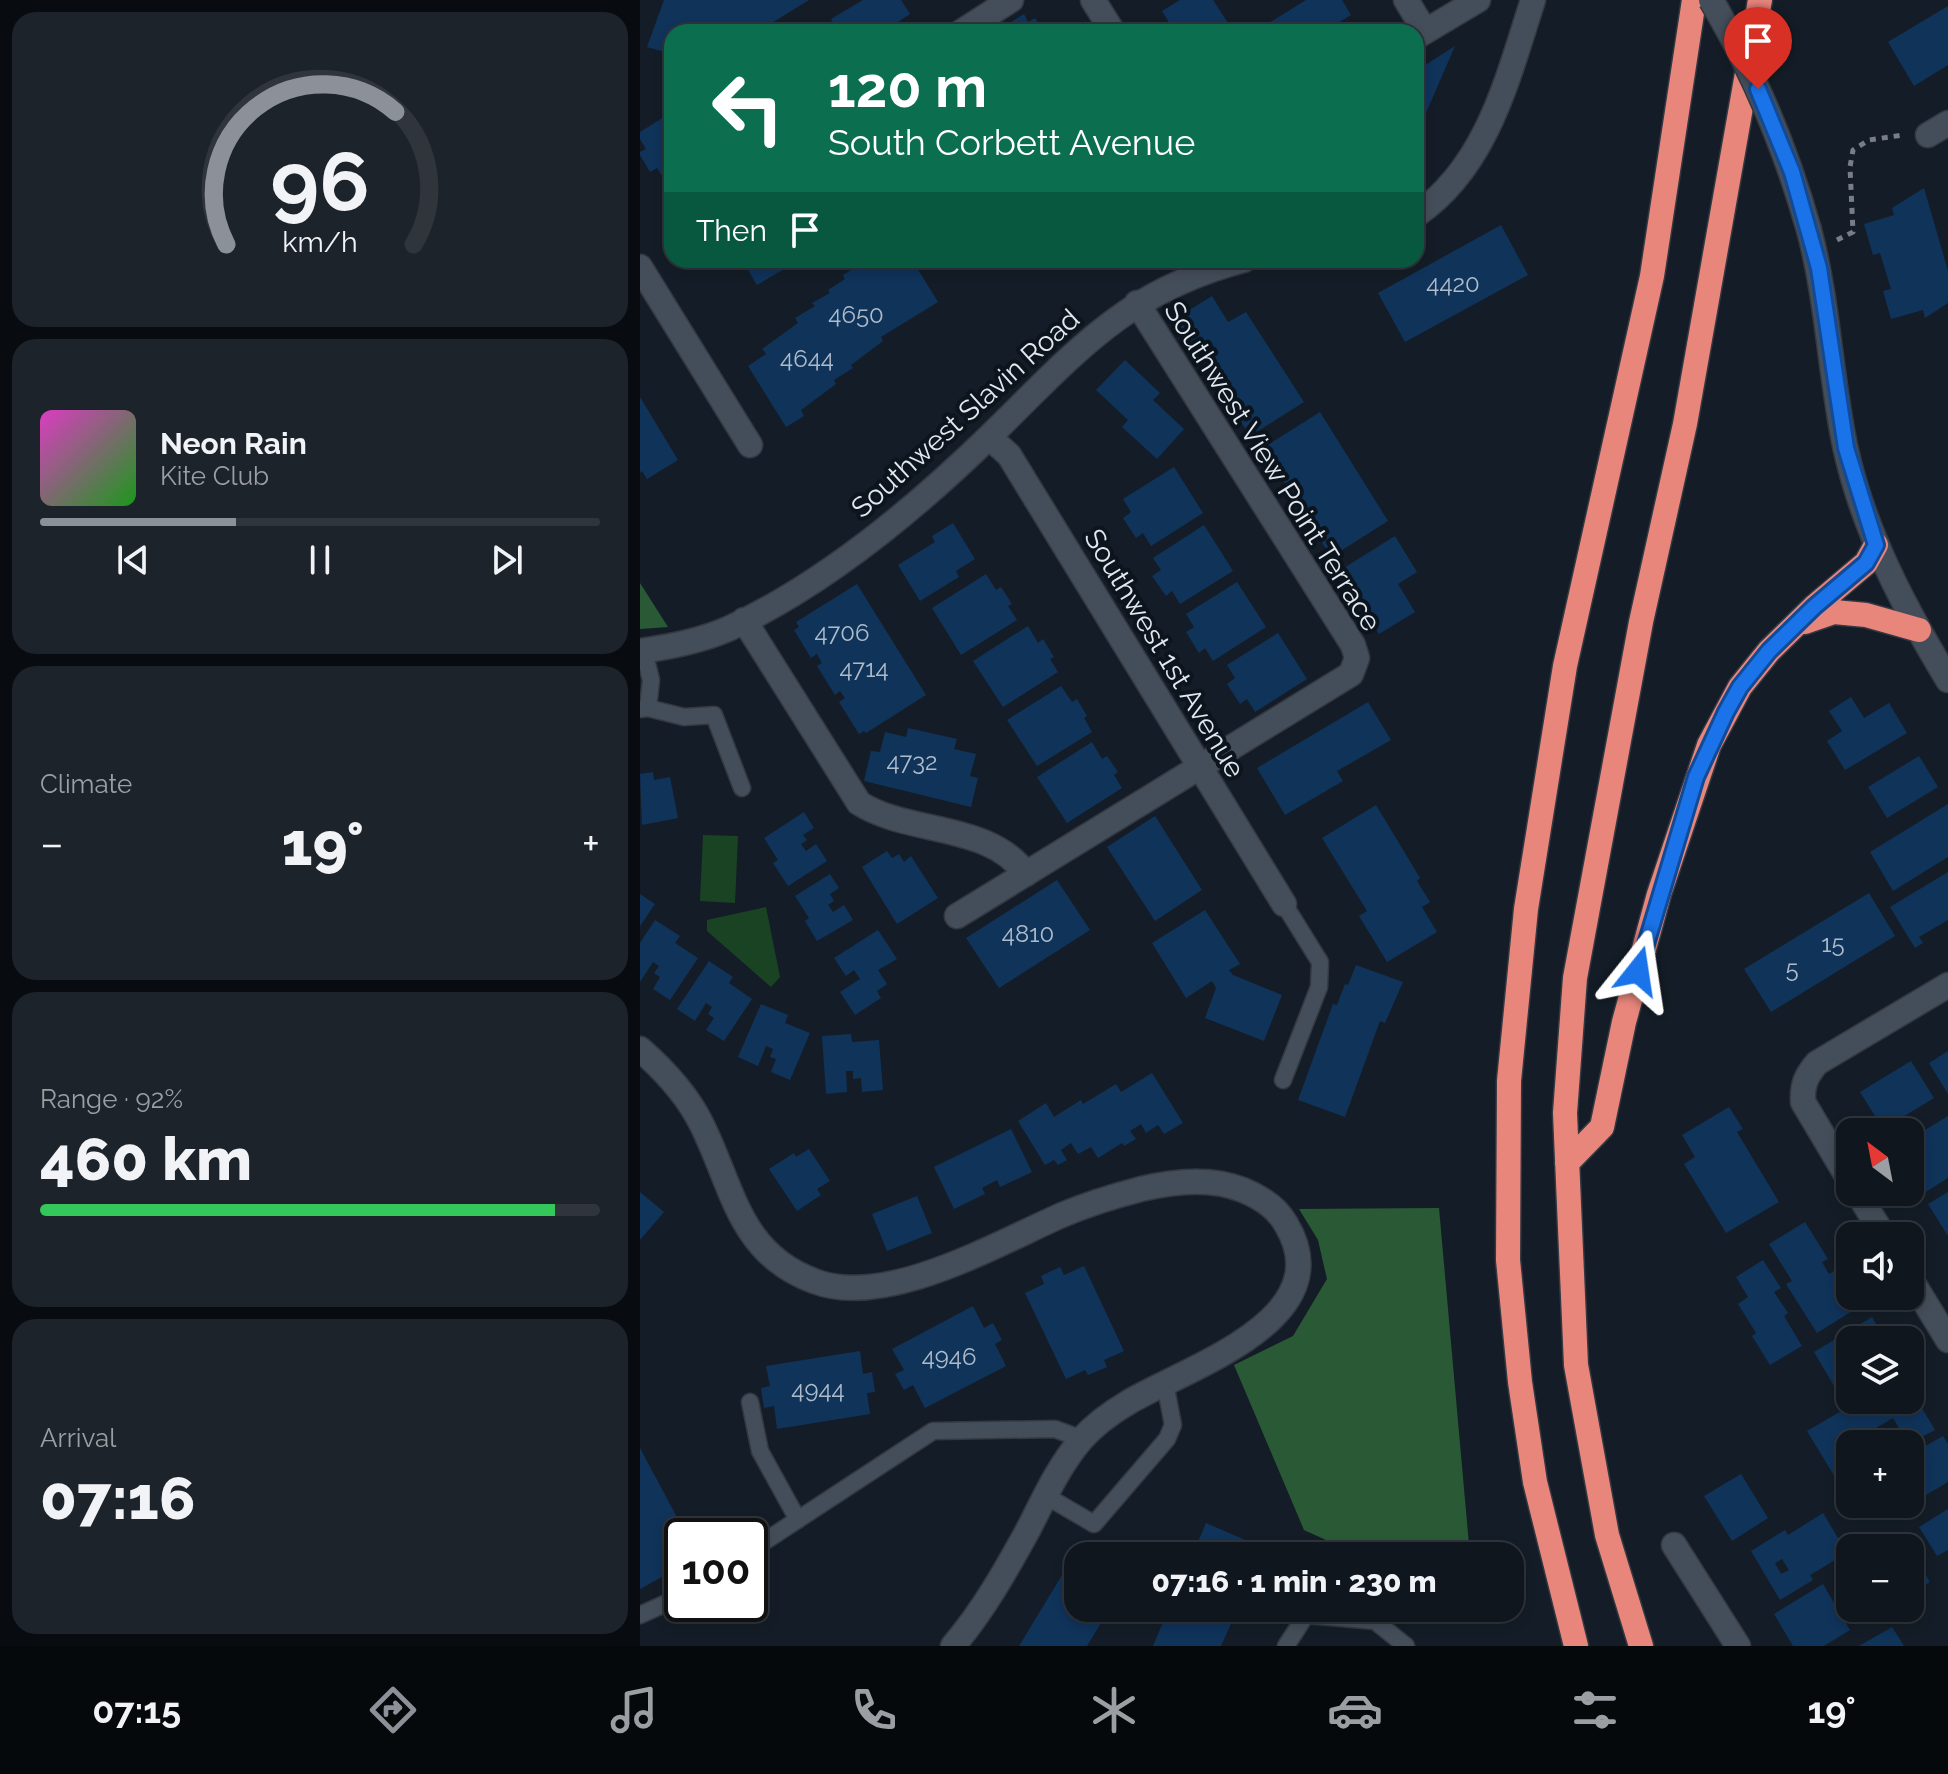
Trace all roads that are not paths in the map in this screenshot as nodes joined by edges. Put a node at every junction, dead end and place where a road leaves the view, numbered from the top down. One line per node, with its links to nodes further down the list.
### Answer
1 (1011, 0): 9 (street)
2 (1093, 0): 10 (street)
3 (1406, 0): 11 (street)
4 (1478, 0): 12 (street)
5 (1533, 0): 13 (street)
6 (1694, 0): 50 (highway)
7 (1711, 0): 19 (street, bridge)
8 (1760, 0): 35 (highway)
9 (974, 24)
10 (1108, 24)
11 (1416, 24)
12 (1424, 32)
13 (1424, 208)
14 (640, 267): 18 (street)
15 (1218, 268): 16 (street, Southwest Slavin Road)
16 (1137, 303): 17 (street, Southwest Slavin Road); 26 (street, Southwest View Point Terrace)
17 (989, 437): 20 (street, Southwest Slavin Road); 26 (street, Southwest 1st Avenue)
18 (750, 445)
19 (1876, 545): 21 (highway); 22 (street)
20 (744, 620): 23 (street, Southwest Slavin Road); 28 (street)
21 (1799, 624): 22 (highway); 35 (highway)
22 (1919, 630): 24 (street)
23 (642, 651): 25 (lane)
24 (1948, 680)
25 (644, 708): 27 (lane)
26 (1199, 767): 28 (street); 29 (street, Southwest 1st Avenue)
27 (742, 788)
28 (1026, 874): 30 (street)
29 (1284, 904): 33 (lane)
30 (957, 916)
31 (1948, 985): 34 (street)
32 (640, 1049): 38 (street)
33 (1283, 1080)
34 (1836, 1158)
35 (1567, 1163): 51 (highway)
36 (1924, 1301): 37 (street)
37 (1948, 1340)
38 (1165, 1383): 40 (street); 41 (lane)
39 (750, 1402): 42 (lane)
40 (1082, 1439): 41 (street); 42 (lane)
41 (1046, 1496): 47 (street)
42 (798, 1520): 43 (lane)
43 (768, 1539)
44 (1674, 1545): 52 (street)
45 (664, 1604): 46 (lane)
46 (640, 1615)
47 (953, 1646)
48 (1286, 1646): 49 (lane)
49 (1406, 1646)
50 (1576, 1646)
51 (1641, 1646)
52 (1738, 1646)

